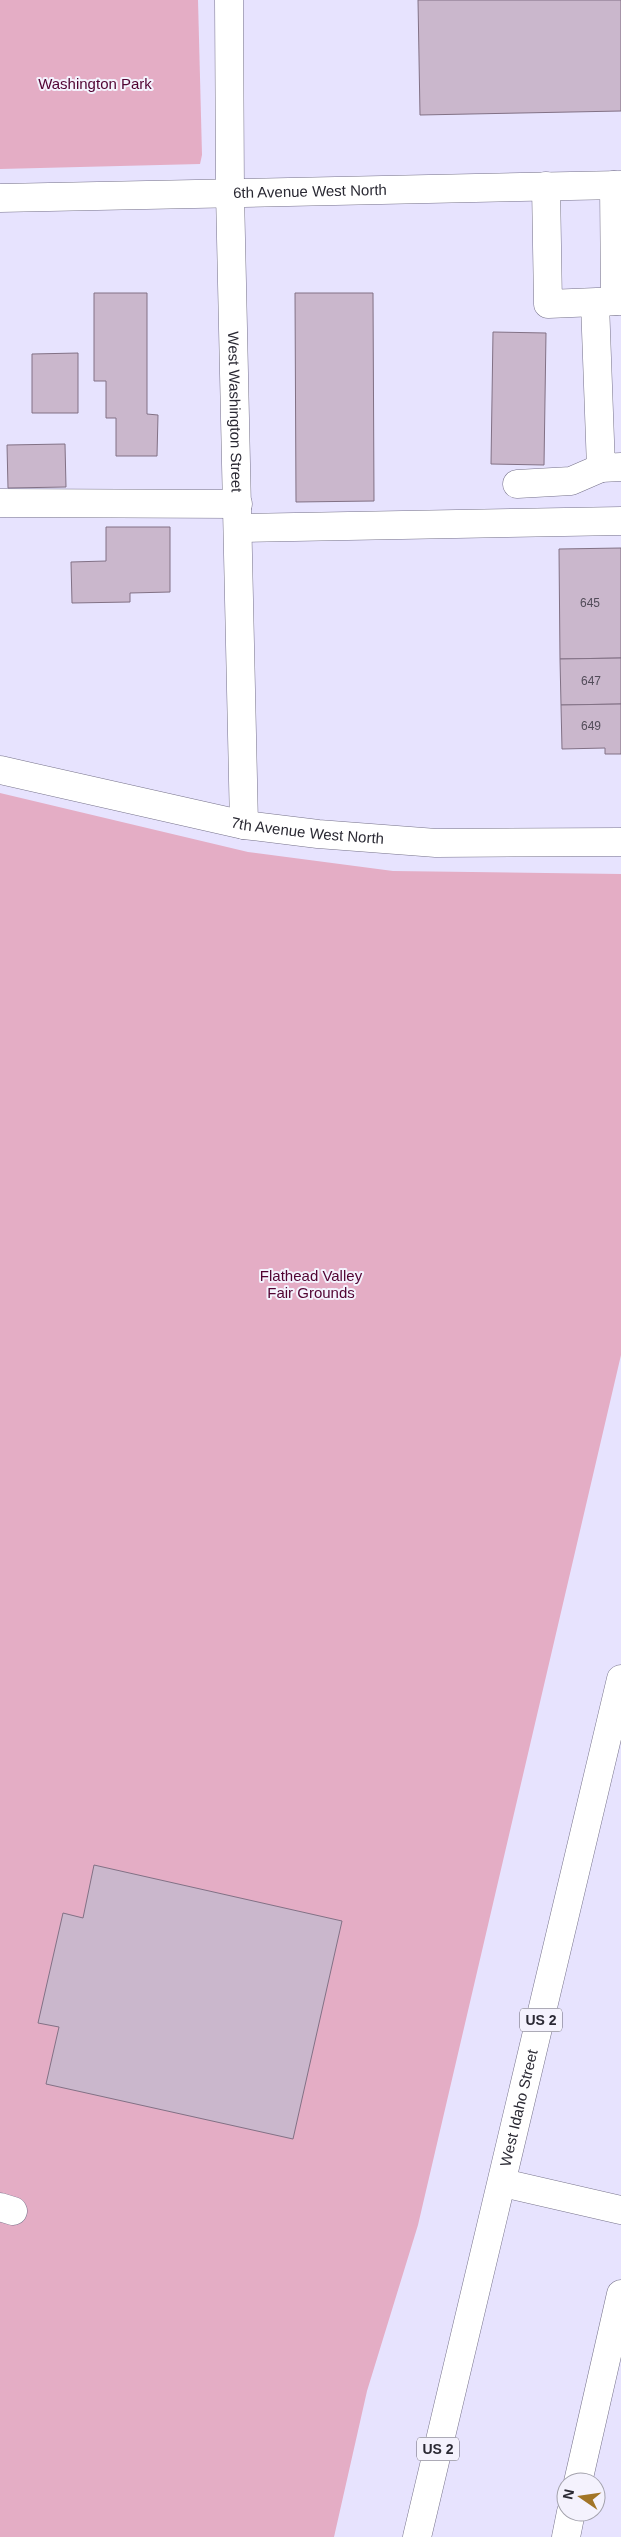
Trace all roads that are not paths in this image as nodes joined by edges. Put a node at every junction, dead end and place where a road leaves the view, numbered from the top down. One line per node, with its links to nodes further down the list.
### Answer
1 (229, 0): 4 (main road, West Washington Street)
2 (617, 185): 3 (main road, 6th Avenue West North); 6 (main road)
3 (546, 186): 4 (main road, 6th Avenue West North); 6 (main road)
4 (230, 193): 5 (main road, 6th Avenue West North); 10 (main road, West Washington Street)
5 (0, 198)
6 (610, 302): 7 (main road)
7 (611, 467): 8 (main road)
8 (517, 484)
9 (0, 503): 10 (main road)
10 (238, 516): 11 (main road); 13 (main road, West Washington Street)
11 (621, 521)
12 (0, 770): 13 (main road, 7th Avenue West North)
13 (244, 824): 14 (main road, 7th Avenue West North)
14 (621, 842)
15 (621, 1679): 16 (main road, West Idaho Street / US 2)
16 (503, 2183): 17 (main road); 21 (main road, West Idaho Street / US 2)
17 (621, 2210)
18 (621, 2294): 19 (main road)
19 (580, 2472)
20 (570, 2522): 22 (main road)
21 (417, 2537)
22 (566, 2537)

